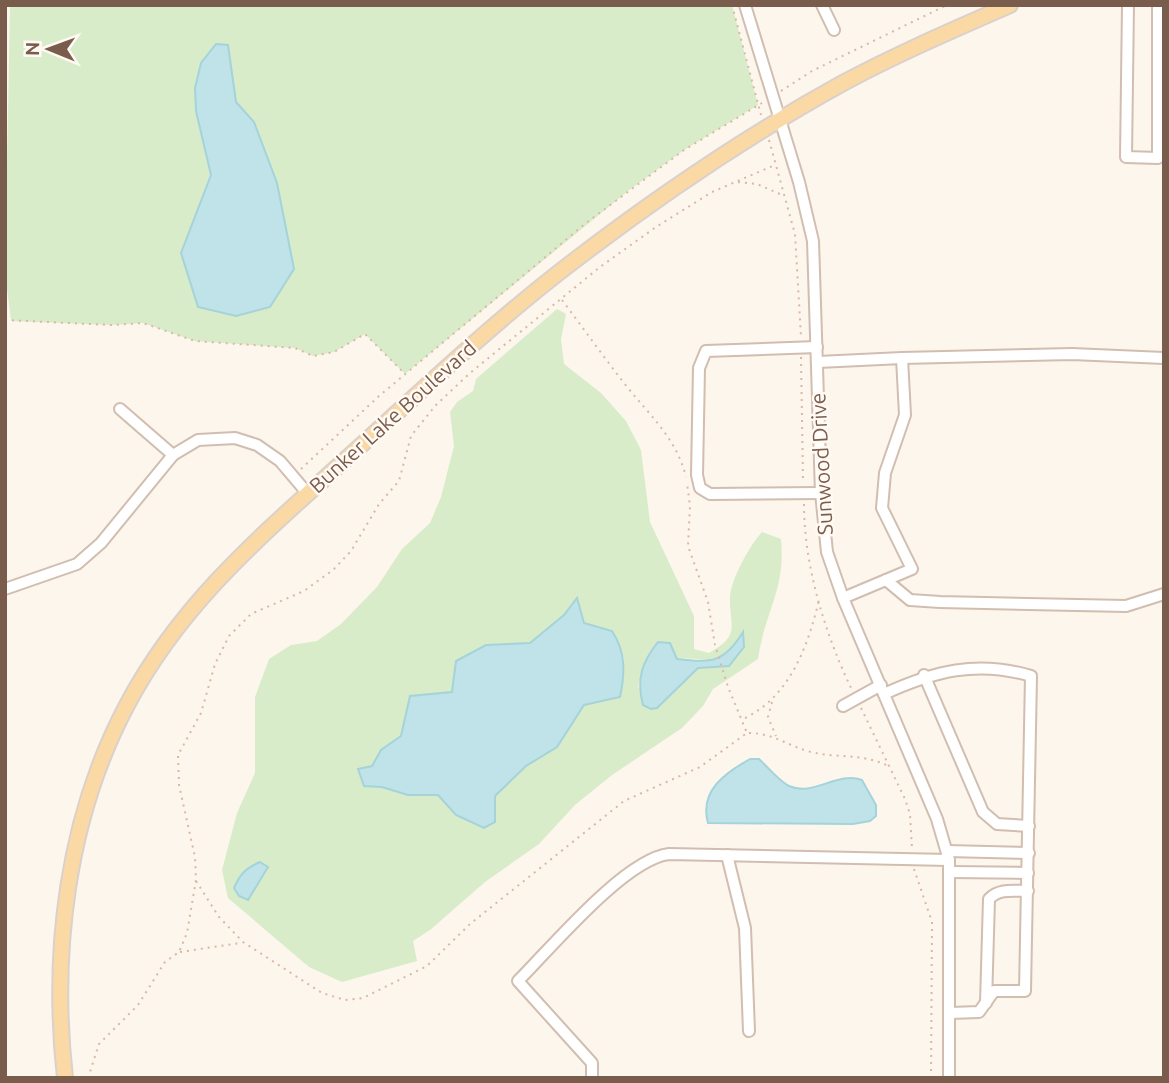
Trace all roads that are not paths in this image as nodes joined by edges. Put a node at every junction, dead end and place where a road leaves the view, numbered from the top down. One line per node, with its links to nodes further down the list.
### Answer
1 (745, 5): 7 (street, Sunwood Drive)
2 (822, 5): 6 (street)
3 (1010, 5): 7 (main road, Bunker Lake Boulevard)
4 (1128, 5): 8 (street)
5 (1158, 5): 8 (street)
6 (834, 30)
7 (780, 122): 9 (street, Sunwood Drive); 16 (main road, Bunker Lake Boulevard)
8 (1161, 158)
9 (817, 347): 12 (street, Sunwood Drive); 15 (street)
10 (902, 358): 11 (street); 12 (street); 17 (street)
11 (1164, 358)
12 (818, 362): 15 (street, Sunwood Drive)
13 (120, 409): 14 (street)
14 (173, 455): 16 (street); 18 (street)
15 (821, 493): 20 (street, Sunwood Drive)
16 (308, 494): 34 (main road, Bunker Lake Boulevard)
17 (886, 580): 19 (street); 20 (street)
18 (5, 589)
19 (1164, 594)
20 (843, 598): 22 (street, Sunwood Drive)
21 (924, 675): 22 (street); 24 (street); 24 (street)
22 (882, 690): 23 (street); 27 (street, Sunwood Drive)
23 (843, 706)
24 (1030, 826): 25 (street)
25 (1029, 853): 27 (street); 29 (street)
26 (727, 855): 27 (street); 33 (street); 37 (street)
27 (948, 855): 28 (street, Sunwood Drive)
28 (951, 872): 29 (street); 32 (street, Sunwood Drive)
29 (1028, 873): 30 (street)
30 (1028, 891): 31 (street); 31 (street)
31 (985, 1005): 32 (street)
32 (950, 1013): 38 (street, Sunwood Drive)
33 (749, 1031)
34 (61, 1046): 35 (main road, Bunker Lake Boulevard); 36 (main road, Bunker Lake Boulevard)
35 (57, 1078)
36 (65, 1078)
37 (592, 1078)
38 (949, 1078)

